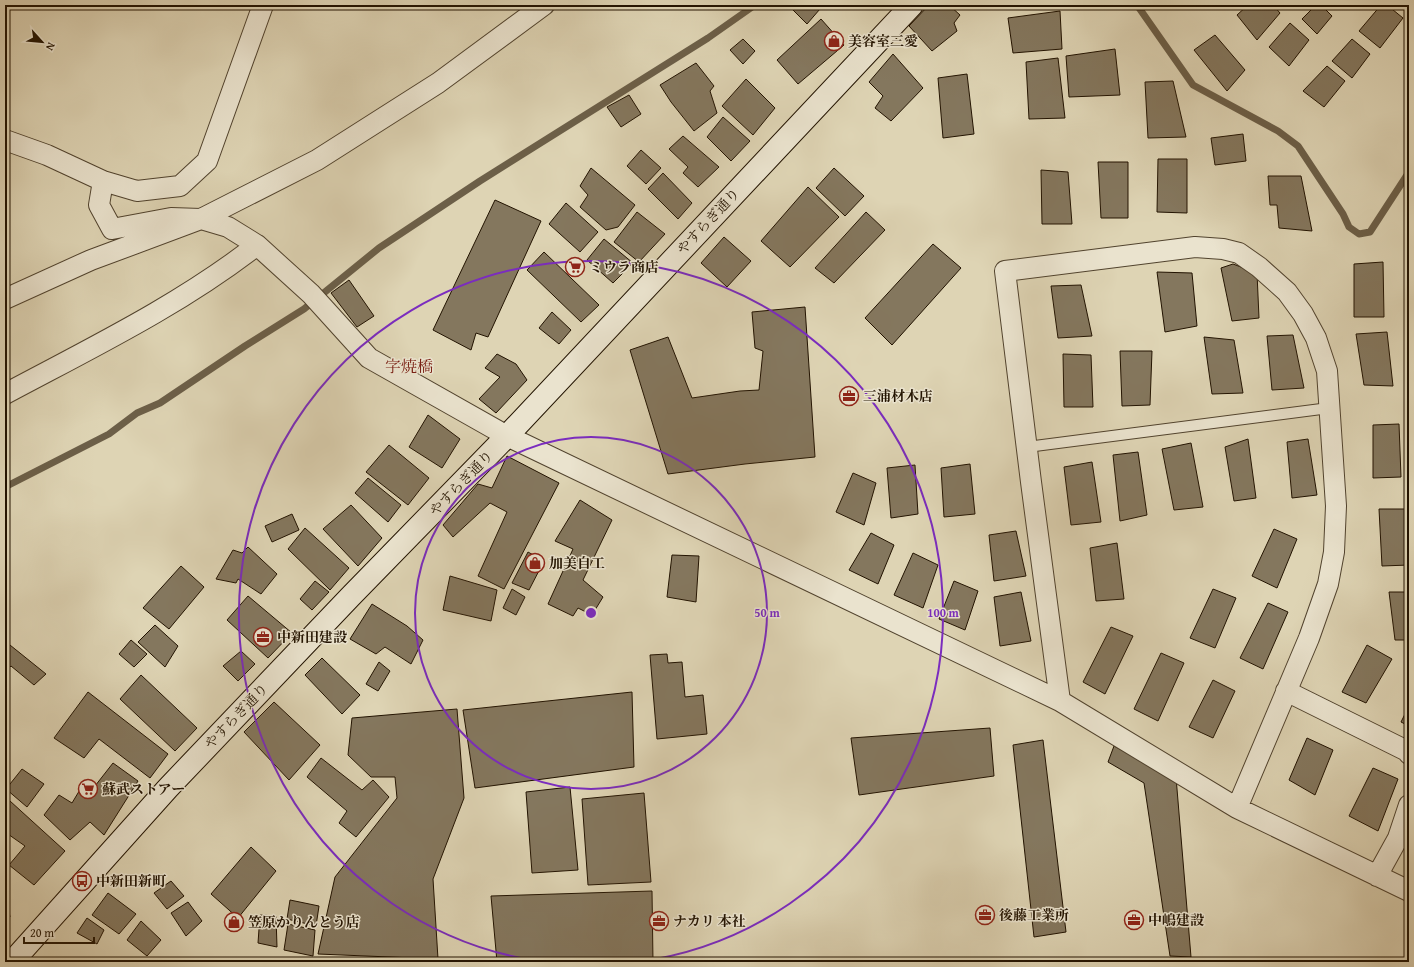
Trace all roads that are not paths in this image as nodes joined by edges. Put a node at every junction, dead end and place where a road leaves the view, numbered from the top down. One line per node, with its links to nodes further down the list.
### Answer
1 (263, 5): 5 (street)
2 (544, 5): 6 (street)
3 (912, 5): 11 (street, やすらぎ通り)
4 (5, 140): 5 (street)
5 (103, 181): 6 (street)
6 (201, 219): 7 (street); 8 (street)
7 (257, 245): 9 (street); 11 (street)
8 (5, 299)
9 (5, 394)
10 (1329, 408): 12 (lane); 12 (street); 13 (street)
11 (507, 436): 14 (street); 20 (street, やすらぎ通り)
12 (1026, 447): 14 (street)
13 (1286, 691): 15 (street); 17 (street)
14 (1060, 701): 17 (street)
15 (1409, 754)
16 (1409, 805): 18 (street)
17 (1237, 808): 18 (street)
18 (1377, 876): 19 (street)
19 (1409, 891)
20 (14, 959)

